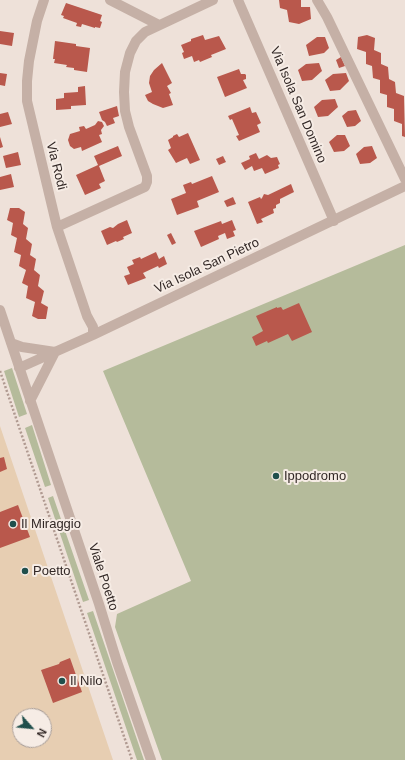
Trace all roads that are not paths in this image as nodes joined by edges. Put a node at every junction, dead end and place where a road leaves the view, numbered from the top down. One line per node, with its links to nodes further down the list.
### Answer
1 (44, 0): 10 (street, Via Rodi)
2 (110, 0): 6 (street)
3 (213, 0): 6 (street)
4 (238, 0): 9 (street, Via Isola San Domino)
5 (316, 0): 7 (street)
6 (159, 25): 10 (street)
7 (405, 179)
8 (405, 186): 9 (street, Via Isola San Pietro)
9 (334, 221): 12 (street, Via Isola San Pietro)
10 (57, 227): 12 (street, Via Rodi)
11 (0, 310): 13 (street, Viale Poetto)
12 (93, 335): 14 (street, Via Isola San Pietro)
13 (11, 343): 14 (street); 15 (street, Viale Poetto)
14 (55, 352): 15 (street, Via Isola San Pietro); 16 (street)
15 (19, 368): 16 (street, Viale Poetto)
16 (30, 401): 17 (street, Viale Poetto)
17 (151, 760)

